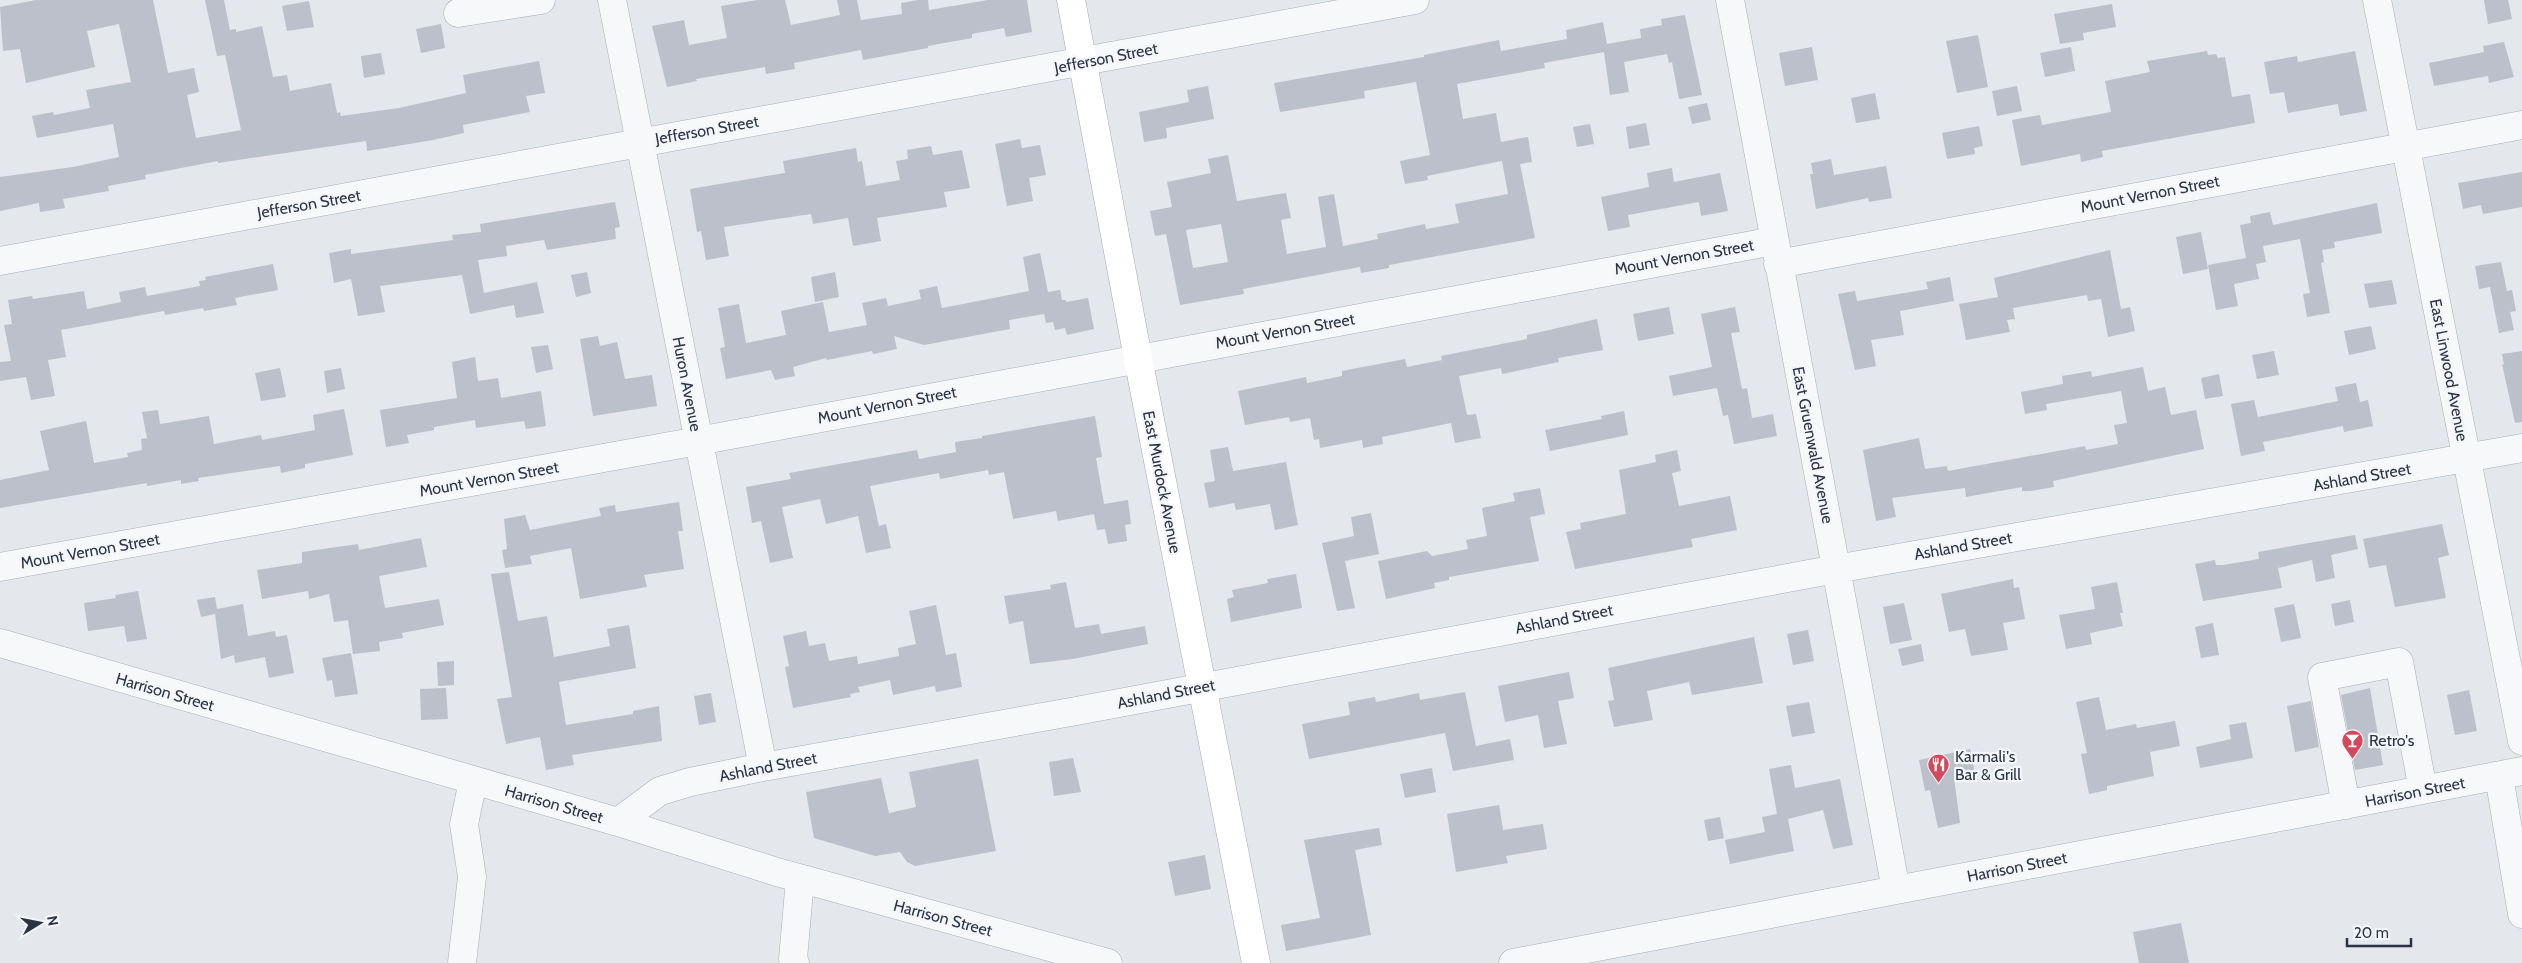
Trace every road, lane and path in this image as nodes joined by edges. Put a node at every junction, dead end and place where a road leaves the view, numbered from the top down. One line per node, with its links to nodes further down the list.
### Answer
1 (541, 0): 7 (street)
2 (612, 0): 10 (street, Huron Avenue)
3 (1071, 0): 8 (main road, East Murdock Avenue)
4 (1415, 0): 8 (street, Jefferson Street)
5 (1730, 0): 12 (street, East Gruenwald Avenue)
6 (2377, 0): 11 (street, East Linwood Avenue)
7 (458, 13)
8 (1084, 62): 10 (street, Jefferson Street); 14 (main road, East Murdock Avenue)
9 (2522, 125): 11 (street, Mount Vernon Street)
10 (640, 143): 13 (street, Jefferson Street); 15 (street, Huron Avenue)
11 (2404, 147): 12 (street, Mount Vernon Street); 17 (street, East Linwood Avenue)
12 (1776, 252): 14 (street, Mount Vernon Street); 19 (street, East Gruenwald Avenue)
13 (0, 261)
14 (1138, 358): 15 (street, Mount Vernon Street); 21 (main road, East Murdock Avenue)
15 (698, 441): 18 (street, Mount Vernon Street); 23 (street, Huron Avenue)
16 (2522, 448): 17 (street, Ashland Street)
17 (2466, 458): 19 (street, Ashland Street); 22 (street, East Linwood Avenue)
18 (0, 567)
19 (1836, 568): 21 (street, Ashland Street); 30 (street, East Gruenwald Avenue)
20 (0, 643): 25 (street, Harrison Street)
21 (1202, 687): 23 (street, Ashland Street); 35 (main road, East Murdock Avenue)
22 (2522, 741)
23 (763, 767): 28 (street, Ashland Street)
24 (2510, 774): 26 (street, Harrison Street); 31 (street)
25 (473, 781): 28 (street, Harrison Street); 32 (street)
26 (2423, 790): 27 (street, Harrison Street); 27 (street)
27 (2346, 805): 30 (street, Harrison Street)
28 (618, 822): 29 (street, Harrison Street)
29 (800, 878): 33 (street); 34 (street, Harrison Street)
30 (1896, 890): 36 (street, Harrison Street)
31 (2522, 914)
32 (462, 963)
33 (795, 963)
34 (1108, 963)
35 (1256, 963)
36 (1513, 963)

